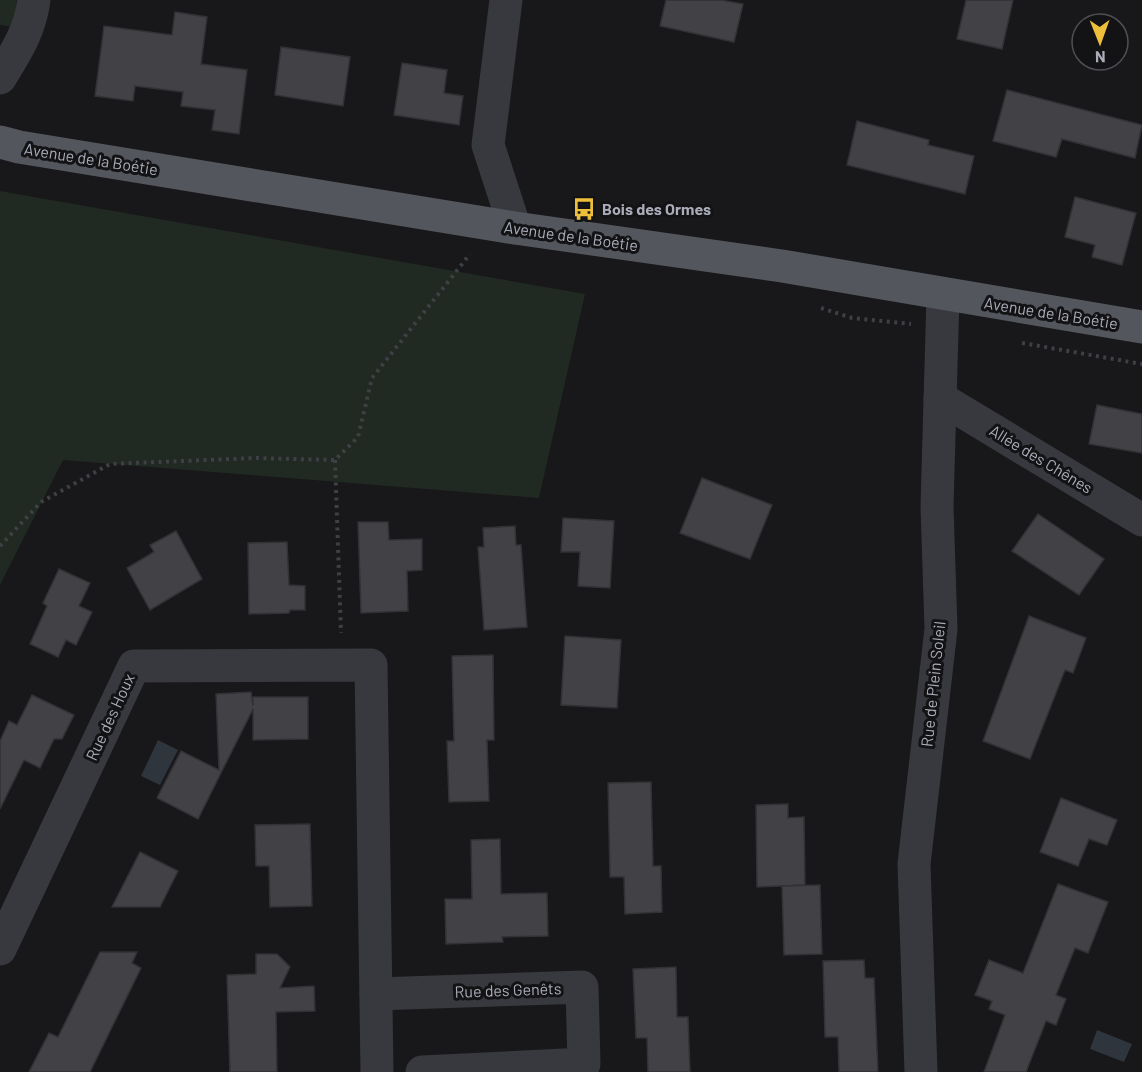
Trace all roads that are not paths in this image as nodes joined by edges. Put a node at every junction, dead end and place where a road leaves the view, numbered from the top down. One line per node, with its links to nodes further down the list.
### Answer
1 (34, 0): 3 (street)
2 (506, 0): 5 (street)
3 (0, 78)
4 (0, 142): 5 (main road, Avenue de la Boétie)
5 (515, 228): 6 (main road, Avenue de la Boétie)
6 (943, 296): 7 (main road, Avenue de la Boétie); 8 (street, Rue de Plein Soleil)
7 (1142, 327)
8 (940, 398): 9 (street, Allée des Chênes); 14 (street, Rue de Plein Soleil)
9 (1142, 520)
10 (0, 950): 11 (street, Rue des Houx)
11 (376, 994): 12 (street); 13 (street, Rue des Genêts)
12 (377, 1072)
13 (422, 1072)
14 (921, 1072)

